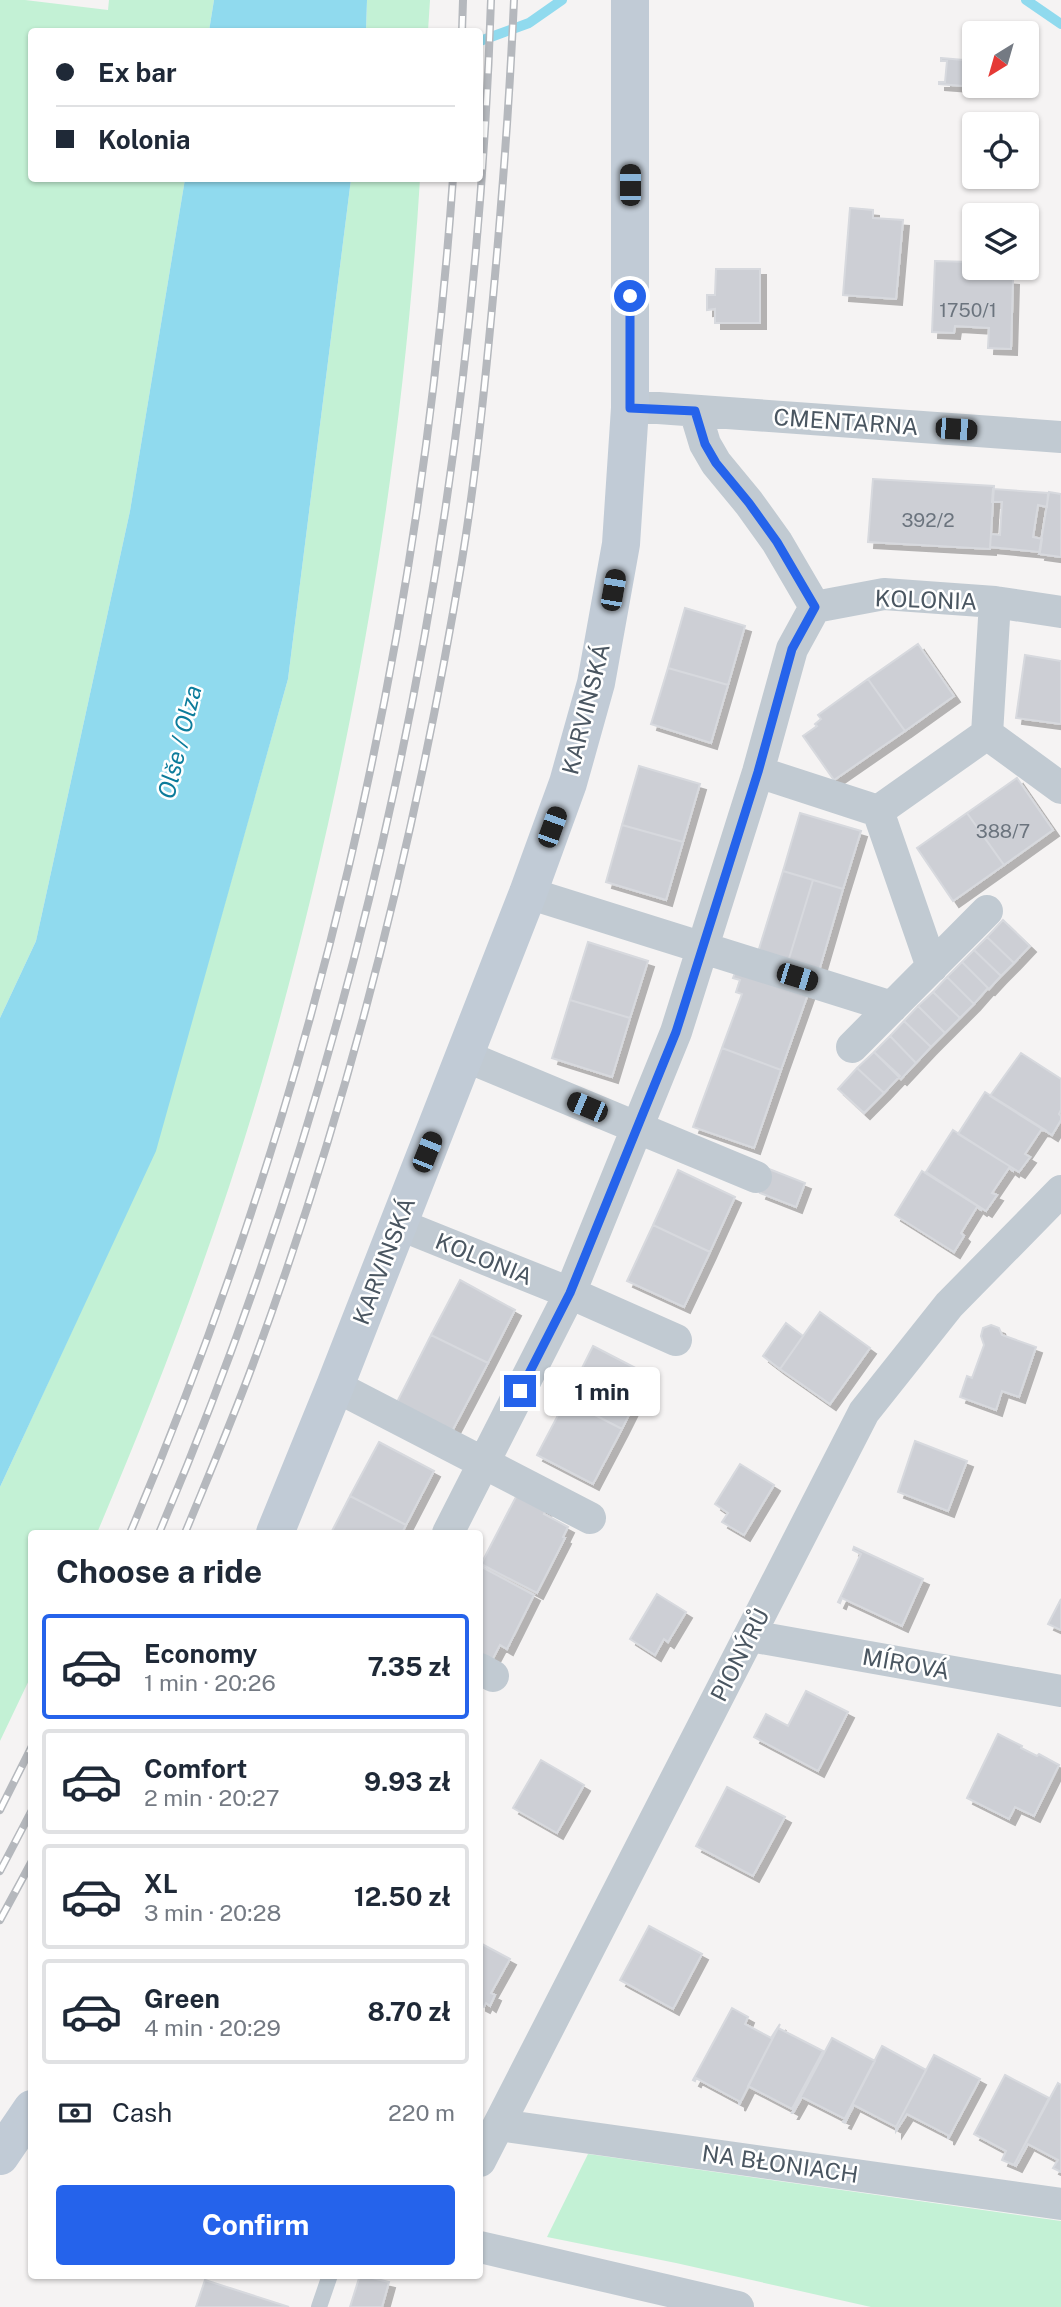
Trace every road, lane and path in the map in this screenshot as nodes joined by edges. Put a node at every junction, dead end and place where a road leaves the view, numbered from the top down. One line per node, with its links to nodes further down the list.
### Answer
1 (630, 8): 2 (main road, KARVINSKÁ)
2 (630, 408): 3 (street, CMENTARNA); 12 (main road, KARVINSKÁ)
3 (695, 411): 4 (street, CMENTARNA); 6 (street)
4 (1061, 437)
5 (995, 602): 6 (street, KOLONIA); 7 (street, KOLONIA); 8 (street, KOLONIA)
6 (815, 607): 9 (street)
7 (1061, 612)
8 (987, 734): 10 (street); 11 (street)
9 (758, 772): 11 (street); 14 (street)
10 (1061, 788)
11 (878, 811): 15 (street)
12 (528, 893): 14 (street); 18 (main road, KARVINSKÁ)
13 (987, 911): 15 (street)
14 (702, 947): 16 (street); 19 (street)
15 (932, 967): 16 (street)
16 (892, 1007): 17 (street)
17 (852, 1047)
18 (465, 1056): 19 (street); 22 (main road, KARVINSKÁ)
19 (637, 1128): 20 (street); 23 (street)
20 (756, 1177)
21 (1061, 1191): 30 (street, PIONÝRŮ)
22 (398, 1224): 23 (street, KOLONIA); 25 (main road, KARVINSKÁ)
23 (570, 1293): 24 (street, KOLONIA); 26 (street)
24 (676, 1340)
25 (335, 1386): 26 (street); 28 (main road, KARVINSKÁ)
26 (484, 1464): 27 (street); 29 (street)
27 (590, 1518)
28 (276, 1530)
29 (450, 1530)
30 (750, 1636): 31 (street, MÍROVÁ); 33 (street, PIONÝRŮ)
31 (1061, 1691)
32 (28, 2116): 35 (main road)
33 (499, 2124): 34 (street, PIONÝRŮ); 36 (street, NA BŁONIACH)
34 (483, 2155)
35 (0, 2156)
36 (1061, 2204)
37 (483, 2248): 40 (street)
38 (329, 2279): 39 (lane)
39 (319, 2307)
40 (738, 2307)

